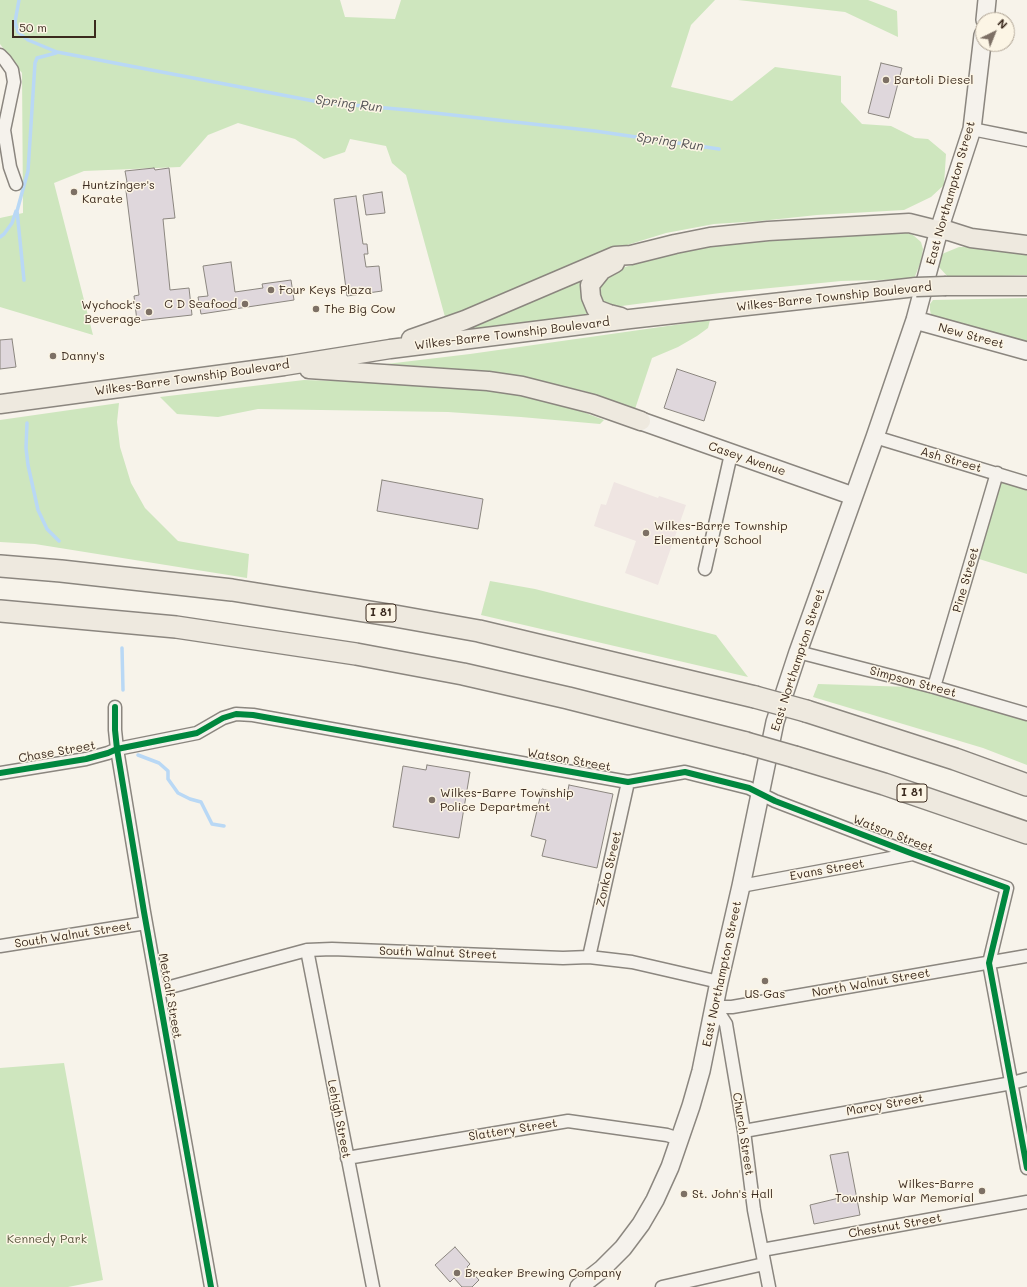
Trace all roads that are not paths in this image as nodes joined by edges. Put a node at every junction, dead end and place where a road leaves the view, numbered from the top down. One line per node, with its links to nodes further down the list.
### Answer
1 (987, 0): 2 (main road)
2 (986, 12)
3 (981, 52): 5 (main road, East Northampton Street)
4 (0, 55): 7 (street)
5 (972, 129): 6 (street); 8 (main road, East Northampton Street)
6 (1027, 140)
7 (16, 184)
8 (939, 230): 9 (main road); 10 (main road); 13 (main road, East Northampton Street)
9 (1027, 245)
10 (631, 255): 12 (main road); 14 (main road)
11 (1027, 286): 12 (main road, Wilkes-Barre Township Boulevard, bridge)
12 (630, 319): 14 (main road, Wilkes-Barre Township Boulevard)
13 (915, 320): 15 (main road, New Street); 19 (main road, East Northampton Street)
14 (390, 349): 16 (main road, Wilkes-Barre Township Boulevard)
15 (1027, 351)
16 (284, 366): 17 (main road, Wilkes-Barre Township Boulevard); 18 (main road)
17 (0, 404)
18 (641, 421): 20 (main road, Casey Avenue)
19 (875, 437): 21 (street, Ash Street); 23 (main road, East Northampton Street)
20 (731, 454): 23 (main road, Casey Avenue); 25 (street)
21 (997, 473): 22 (street, Ash Street); 28 (street, Pine Street)
22 (1027, 483)
23 (853, 496): 27 (main road, East Northampton Street)
24 (0, 566): 34 (highway, I 81, bridge)
25 (705, 569)
26 (0, 611): 36 (highway, I 81, bridge)
27 (798, 652): 28 (street, Simpson Street); 35 (main road, East Northampton Street)
28 (934, 687): 30 (street, Simpson Street)
29 (115, 707): 31 (street, Metcalf Street)
30 (1027, 714)
31 (117, 749): 32 (street, Chase Street); 33 (street, Watson Street); 39 (street, Metcalf Street)
32 (0, 773)
33 (628, 782): 35 (street, Watson Street); 43 (street, Zonko Street)
34 (1027, 785)
35 (761, 794): 37 (street, Watson Street); 38 (main road, East Northampton Street)
36 (1027, 833)
37 (914, 854): 38 (street, Evans Street); 44 (street, Watson Street)
38 (741, 886): 45 (main road, East Northampton Street)
39 (146, 923): 40 (street, South Walnut Street); 46 (street, Metcalf Street)
40 (0, 946)
41 (306, 950): 43 (street, South Walnut Street); 46 (street, South Walnut Street); 52 (street, Lehigh Street)
42 (1027, 956): 44 (street, North Walnut Street)
43 (589, 957): 45 (street, South Walnut Street)
44 (989, 963): 47 (street, North Walnut Street); 49 (street)
45 (719, 982): 47 (main road, East Northampton Street)
46 (159, 990): 57 (street, Metcalf Street)
47 (714, 1007): 50 (street, Church Street); 51 (main road, East Northampton Street)
48 (1027, 1079): 49 (street, Marcy Street)
49 (1012, 1083): 50 (street, Marcy Street); 53 (street)
50 (744, 1131): 55 (street, Church Street)
51 (680, 1139): 52 (street, Slattery Street); 59 (main road, East Northampton Street)
52 (347, 1158): 58 (street, Lehigh Street)
53 (1027, 1168)
54 (1027, 1202): 55 (street, Chestnut Street)
55 (762, 1250): 56 (street, Church Street)
56 (764, 1264): 60 (street); 61 (street, Church Street)
57 (210, 1287)
58 (372, 1287)
59 (579, 1287)
60 (662, 1287)
61 (769, 1287)

